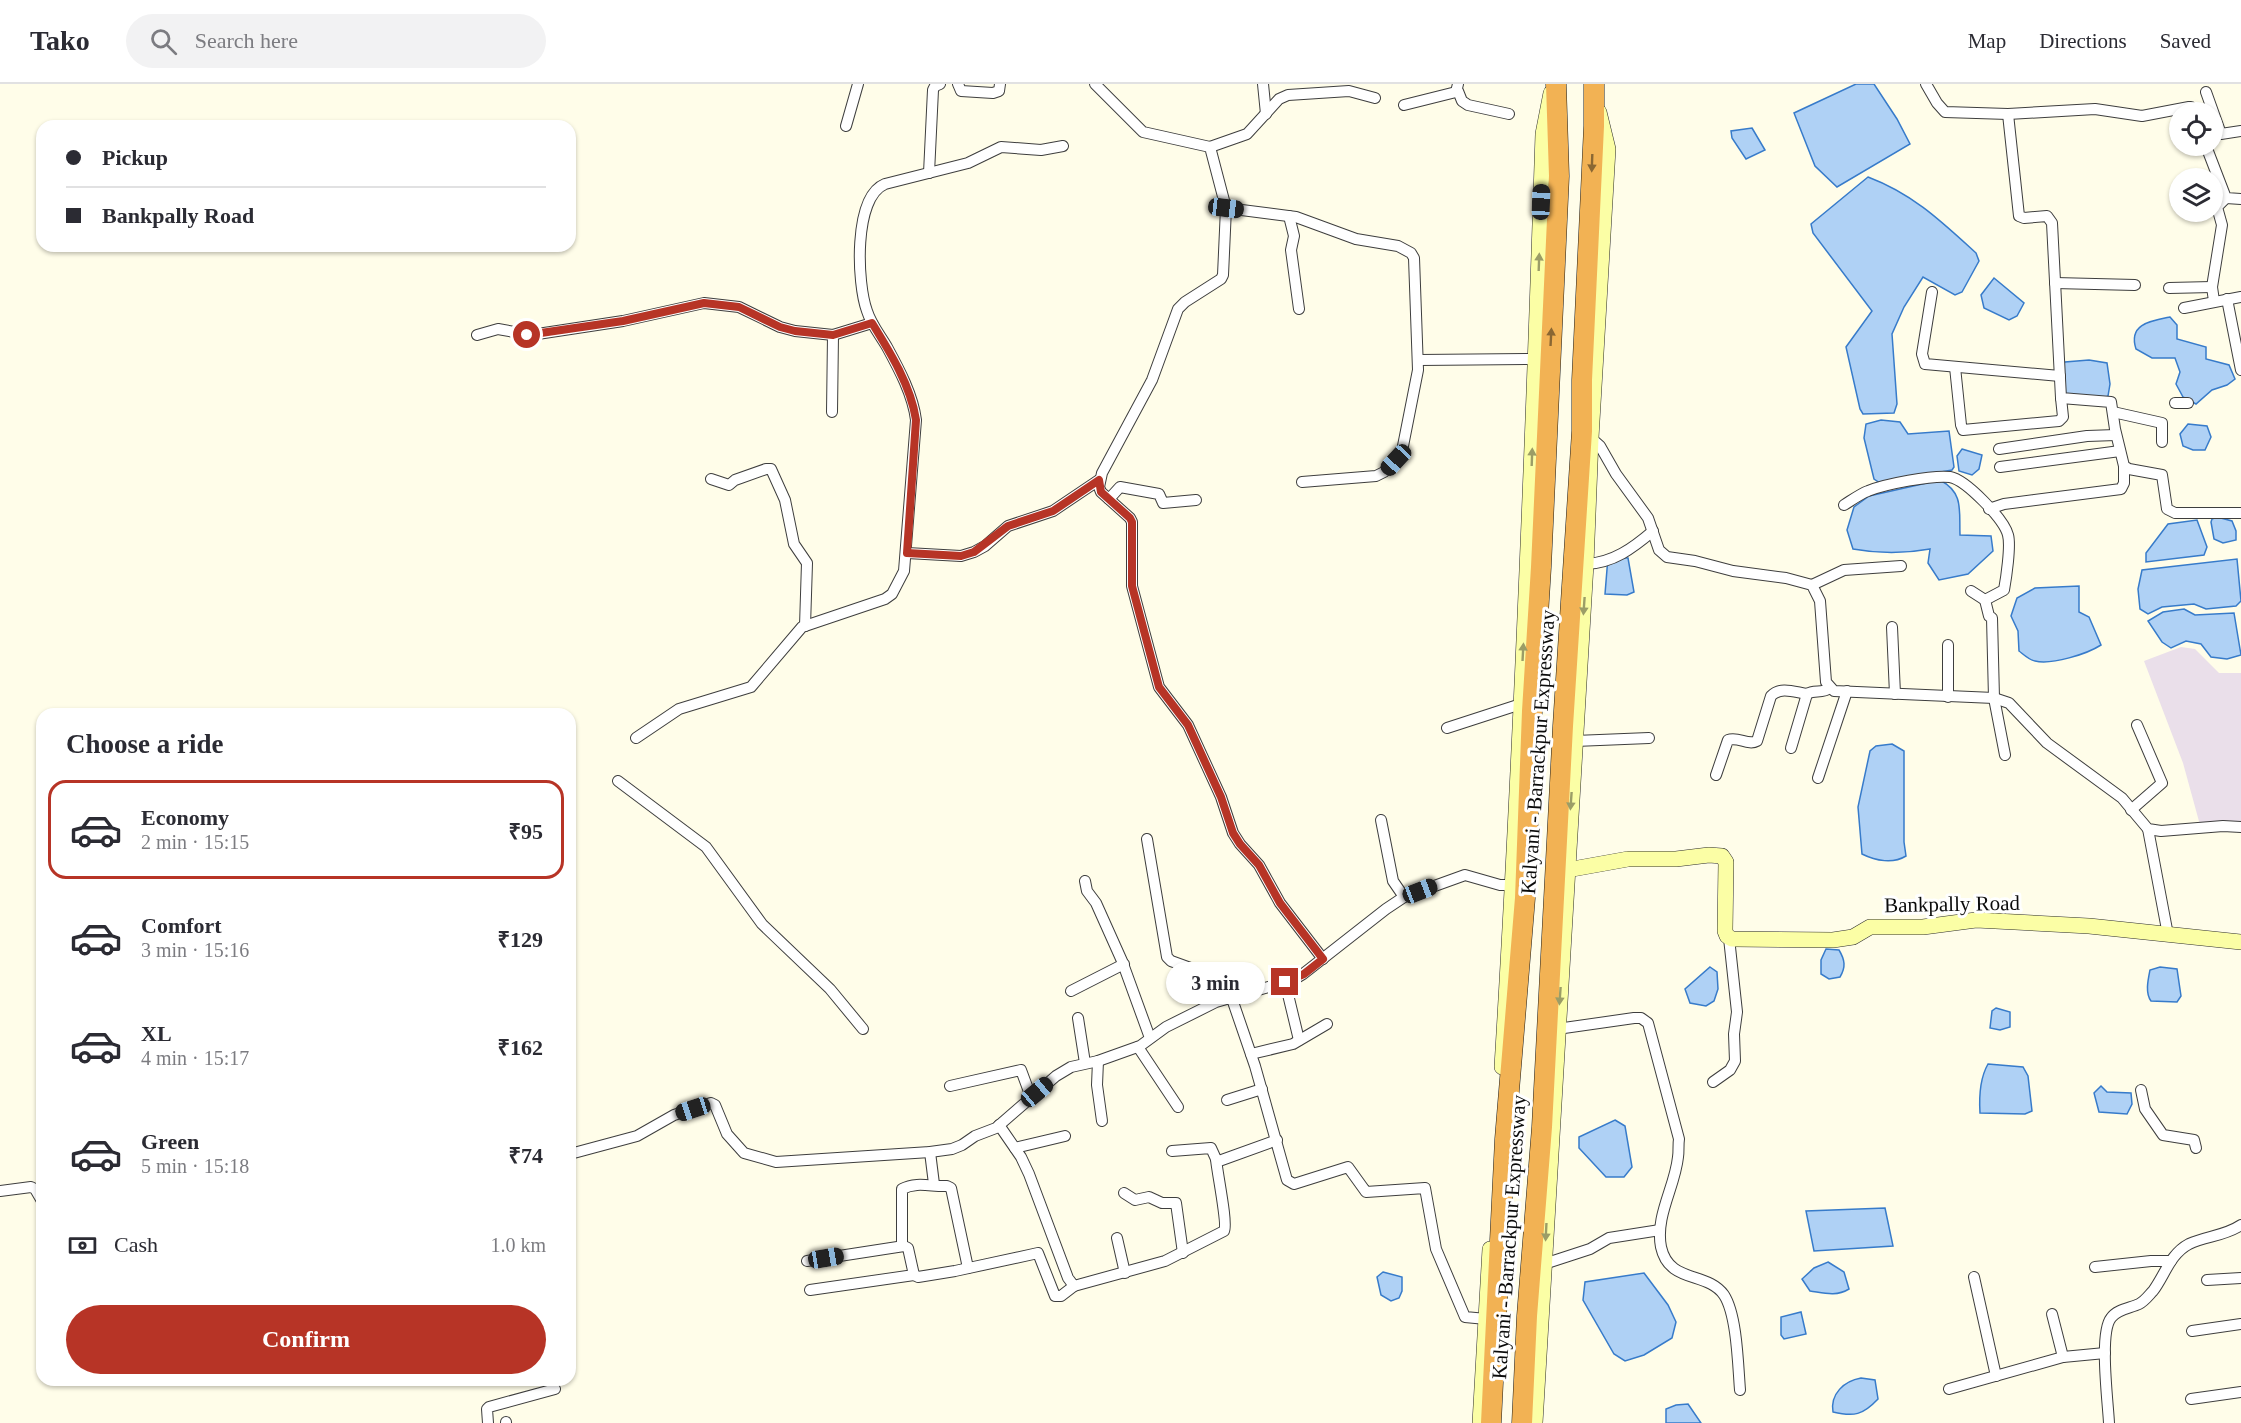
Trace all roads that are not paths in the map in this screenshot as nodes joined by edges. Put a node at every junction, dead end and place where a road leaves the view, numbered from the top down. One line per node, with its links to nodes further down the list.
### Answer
1 (858, 84): 19 (street)
2 (958, 84): 3 (street)
3 (1000, 84)
4 (1095, 84): 22 (street)
5 (1263, 84): 16 (street)
6 (1554, 84): 42 (street, one-way to 6); 173 (highway, Kalyani - Barrackpur Expressway, one-way to 6)
7 (1926, 84): 18 (street)
8 (937, 85): 24 (street)
9 (1594, 86): 53 (street); 174 (highway, Kalyani - Barrackpur Expressway, one-way to 174)
10 (1458, 87): 14 (street); 17 (street)
11 (1353, 88): 13 (street); 16 (street)
12 (2206, 92): 20 (street)
13 (1375, 98)
14 (1404, 105)
15 (2169, 111): 18 (street)
16 (1266, 114): 22 (street)
17 (1509, 114)
18 (2008, 114): 29 (street)
19 (846, 126)
20 (2241, 131)
21 (1063, 146): 24 (street)
22 (1210, 147): 27 (street)
23 (2210, 156): 25 (street)
24 (929, 173): 39 (street)
25 (2226, 198): 26 (street); 31 (street)
26 (2241, 199)
27 (1226, 208): 28 (street); 60 (street)
28 (1289, 216): 38 (street); 43 (street)
29 (2055, 283): 30 (street); 46 (street)
30 (2135, 285)
31 (2212, 287): 32 (street); 36 (street)
32 (2169, 288)
33 (1932, 292): 44 (street)
34 (2241, 297): 35 (street)
35 (2227, 299): 36 (street); 45 (street)
36 (2214, 301): 37 (street)
37 (2184, 308)
38 (1299, 309)
39 (872, 323): 41 (street); 68 (street)
40 (477, 335): 41 (street)
41 (833, 335): 50 (street)
42 (1536, 359): 43 (street); 83 (street, one-way to 42)
43 (1419, 360): 61 (street)
44 (1955, 367): 46 (street); 47 (street)
45 (2241, 370)
46 (2060, 376): 47 (street)
47 (2061, 398): 51 (street)
48 (2175, 403): 49 (street)
49 (2188, 403)
50 (832, 412)
51 (2113, 412): 52 (street); 54 (street)
52 (2116, 435): 55 (street); 56 (street)
53 (1591, 438): 67 (street); 69 (street)
54 (2162, 442)
55 (1999, 449)
56 (2120, 451): 57 (street); 58 (street)
57 (2124, 466): 65 (street); 66 (street)
58 (2000, 467)
59 (711, 479): 74 (street)
60 (1099, 480): 62 (street); 68 (street)
61 (1302, 482)
62 (1109, 499): 63 (street); 106 (street)
63 (1196, 500)
64 (1844, 505): 65 (street)
65 (1989, 509): 73 (street)
66 (2241, 513)
67 (1653, 531): 69 (street); 71 (street)
68 (907, 553): 74 (street)
69 (1586, 564): 88 (street, one-way to 88)
70 (1901, 566): 71 (street)
71 (1812, 585): 77 (street)
72 (1971, 591): 73 (street)
73 (1985, 600): 82 (street)
74 (805, 626): 86 (street)
75 (1892, 627): 80 (street)
76 (1948, 645): 81 (street)
77 (1830, 688): 78 (street); 79 (street)
78 (1847, 692): 80 (street); 92 (street)
79 (1807, 694): 89 (street); 91 (street)
80 (1895, 694): 81 (street)
81 (1948, 697): 82 (street)
82 (1994, 698): 90 (street); 94 (street)
83 (1521, 704): 85 (street); 101 (street)
84 (2137, 725): 94 (street)
85 (1447, 728)
86 (636, 738)
87 (1649, 738): 88 (street)
88 (1575, 741): 99 (street, one-way to 99)
89 (1791, 748)
90 (2005, 755)
91 (1716, 775)
92 (1818, 778)
93 (618, 781): 113 (street)
94 (2132, 810): 97 (street)
95 (1381, 820): 102 (street)
96 (2241, 827): 97 (street)
97 (2148, 829): 103 (street)
98 (1147, 839): 110 (street)
99 (1567, 870): 104 (street); 114 (street, one-way to 114)
100 (1085, 881): 107 (street)
101 (1513, 885): 102 (street); 160 (street)
102 (1404, 897): 106 (street)
103 (2168, 935): 104 (street, Bankpally Road); 105 (street, Bankpally Road)
104 (1729, 938): 121 (street)
105 (2241, 942)
106 (1323, 959): 108 (street)
107 (1124, 964): 109 (street); 115 (street)
108 (1285, 982): 110 (street); 116 (street)
109 (1071, 991)
110 (1231, 996): 115 (street); 118 (street)
111 (1078, 1018): 120 (street)
112 (1327, 1024): 116 (street)
113 (863, 1029)
114 (1557, 1029): 143 (street); 149 (street, one-way to 149)
115 (1150, 1038): 117 (street)
116 (1299, 1040): 118 (street)
117 (1138, 1047): 119 (street); 127 (street)
118 (1251, 1054): 123 (street)
119 (1098, 1060): 120 (street); 128 (street)
120 (1085, 1063): 125 (street)
121 (1713, 1082)
122 (950, 1086): 125 (street)
123 (1262, 1089): 126 (street); 131 (street)
124 (2141, 1090): 133 (street)
125 (1031, 1097): 129 (street)
126 (1227, 1100)
127 (1178, 1107)
128 (1102, 1121)
129 (999, 1125): 132 (street); 136 (street)
130 (1065, 1136): 132 (street)
131 (1277, 1140): 137 (street); 160 (street)
132 (1015, 1148): 158 (street)
133 (2196, 1148)
134 (1172, 1151): 137 (street)
135 (576, 1152): 136 (street)
136 (930, 1152): 138 (street)
137 (1216, 1159): 146 (street)
138 (933, 1184): 145 (street); 150 (street)
139 (0, 1191): 140 (street)
140 (36, 1191)
141 (1124, 1193): 146 (street)
142 (2241, 1226): 148 (street)
143 (1660, 1230): 149 (street); 168 (street)
144 (1117, 1238): 152 (street)
145 (902, 1246): 147 (street); 153 (street)
146 (1184, 1253): 152 (street)
147 (807, 1261)
148 (2171, 1261): 151 (street); 163 (street)
149 (1544, 1264): 175 (street)
150 (968, 1268): 153 (street); 158 (street)
151 (2095, 1268)
152 (1125, 1273): 158 (street)
153 (914, 1275): 157 (street)
154 (1974, 1277): 165 (street)
155 (2241, 1278): 156 (street)
156 (2207, 1280)
157 (810, 1290)
158 (1067, 1292)
159 (2052, 1314): 164 (street)
160 (1486, 1319): 172 (street)
161 (2241, 1324): 162 (street)
162 (2192, 1331)
163 (2105, 1353): 164 (street); 176 (street)
164 (2063, 1357): 165 (street)
165 (1996, 1376): 167 (street)
166 (555, 1389): 171 (street)
167 (1949, 1389)
168 (1740, 1390)
169 (2241, 1392): 170 (street)
170 (2191, 1399)
171 (488, 1423)
172 (1480, 1423)
173 (1491, 1423)
174 (1522, 1423)
175 (1535, 1423)
176 (2109, 1423)

